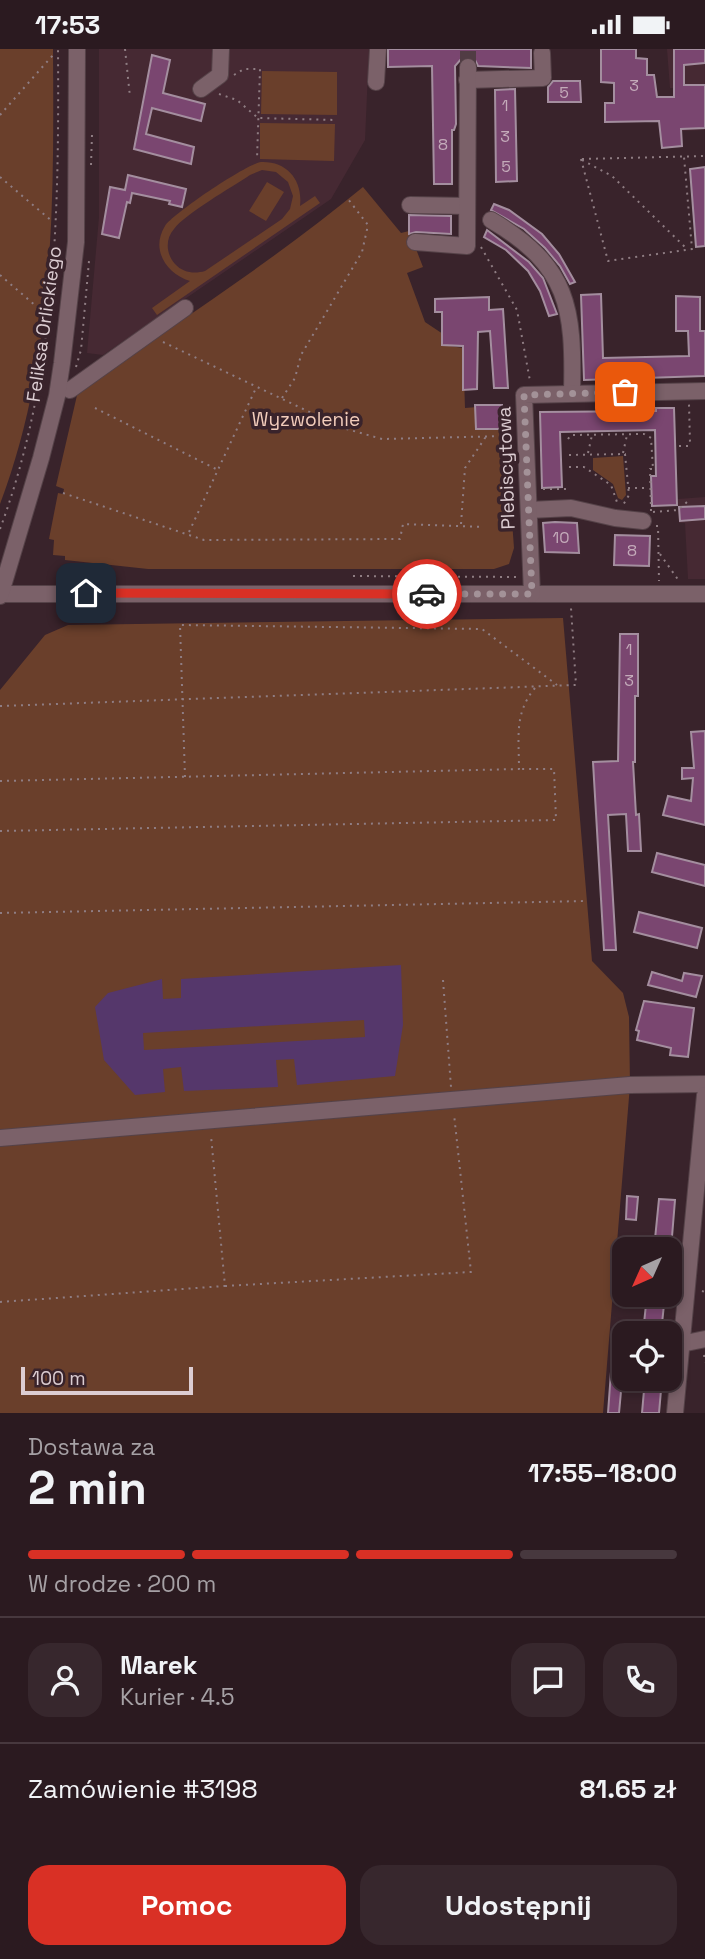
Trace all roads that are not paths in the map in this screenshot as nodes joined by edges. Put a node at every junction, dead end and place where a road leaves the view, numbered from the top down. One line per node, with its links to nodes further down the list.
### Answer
1 (77, 49): 19 (street, Feliksa Orlickiego)
2 (221, 49): 5 (street)
3 (377, 49): 6 (street)
4 (542, 53): 8 (street)
5 (211, 82)
6 (376, 82)
7 (410, 205): 8 (street)
8 (467, 206): 10 (street)
9 (491, 220): 14 (street)
10 (415, 242)
11 (185, 308): 12 (street)
12 (71, 390)
13 (705, 391): 14 (street)
14 (572, 393): 15 (street, Plebiscytowa)
15 (529, 510): 16 (street); 17 (street, Plebiscytowa)
16 (643, 520)
17 (532, 594): 18 (street); 19 (street)
18 (705, 594)
19 (1, 595)
20 (705, 1084): 22 (street)
21 (705, 1098): 23 (street)
22 (0, 1137)
23 (700, 1207): 24 (street)
24 (682, 1337)
25 (705, 1339): 26 (street)
26 (682, 1344)
27 (677, 1391): 28 (street)
28 (675, 1413)

